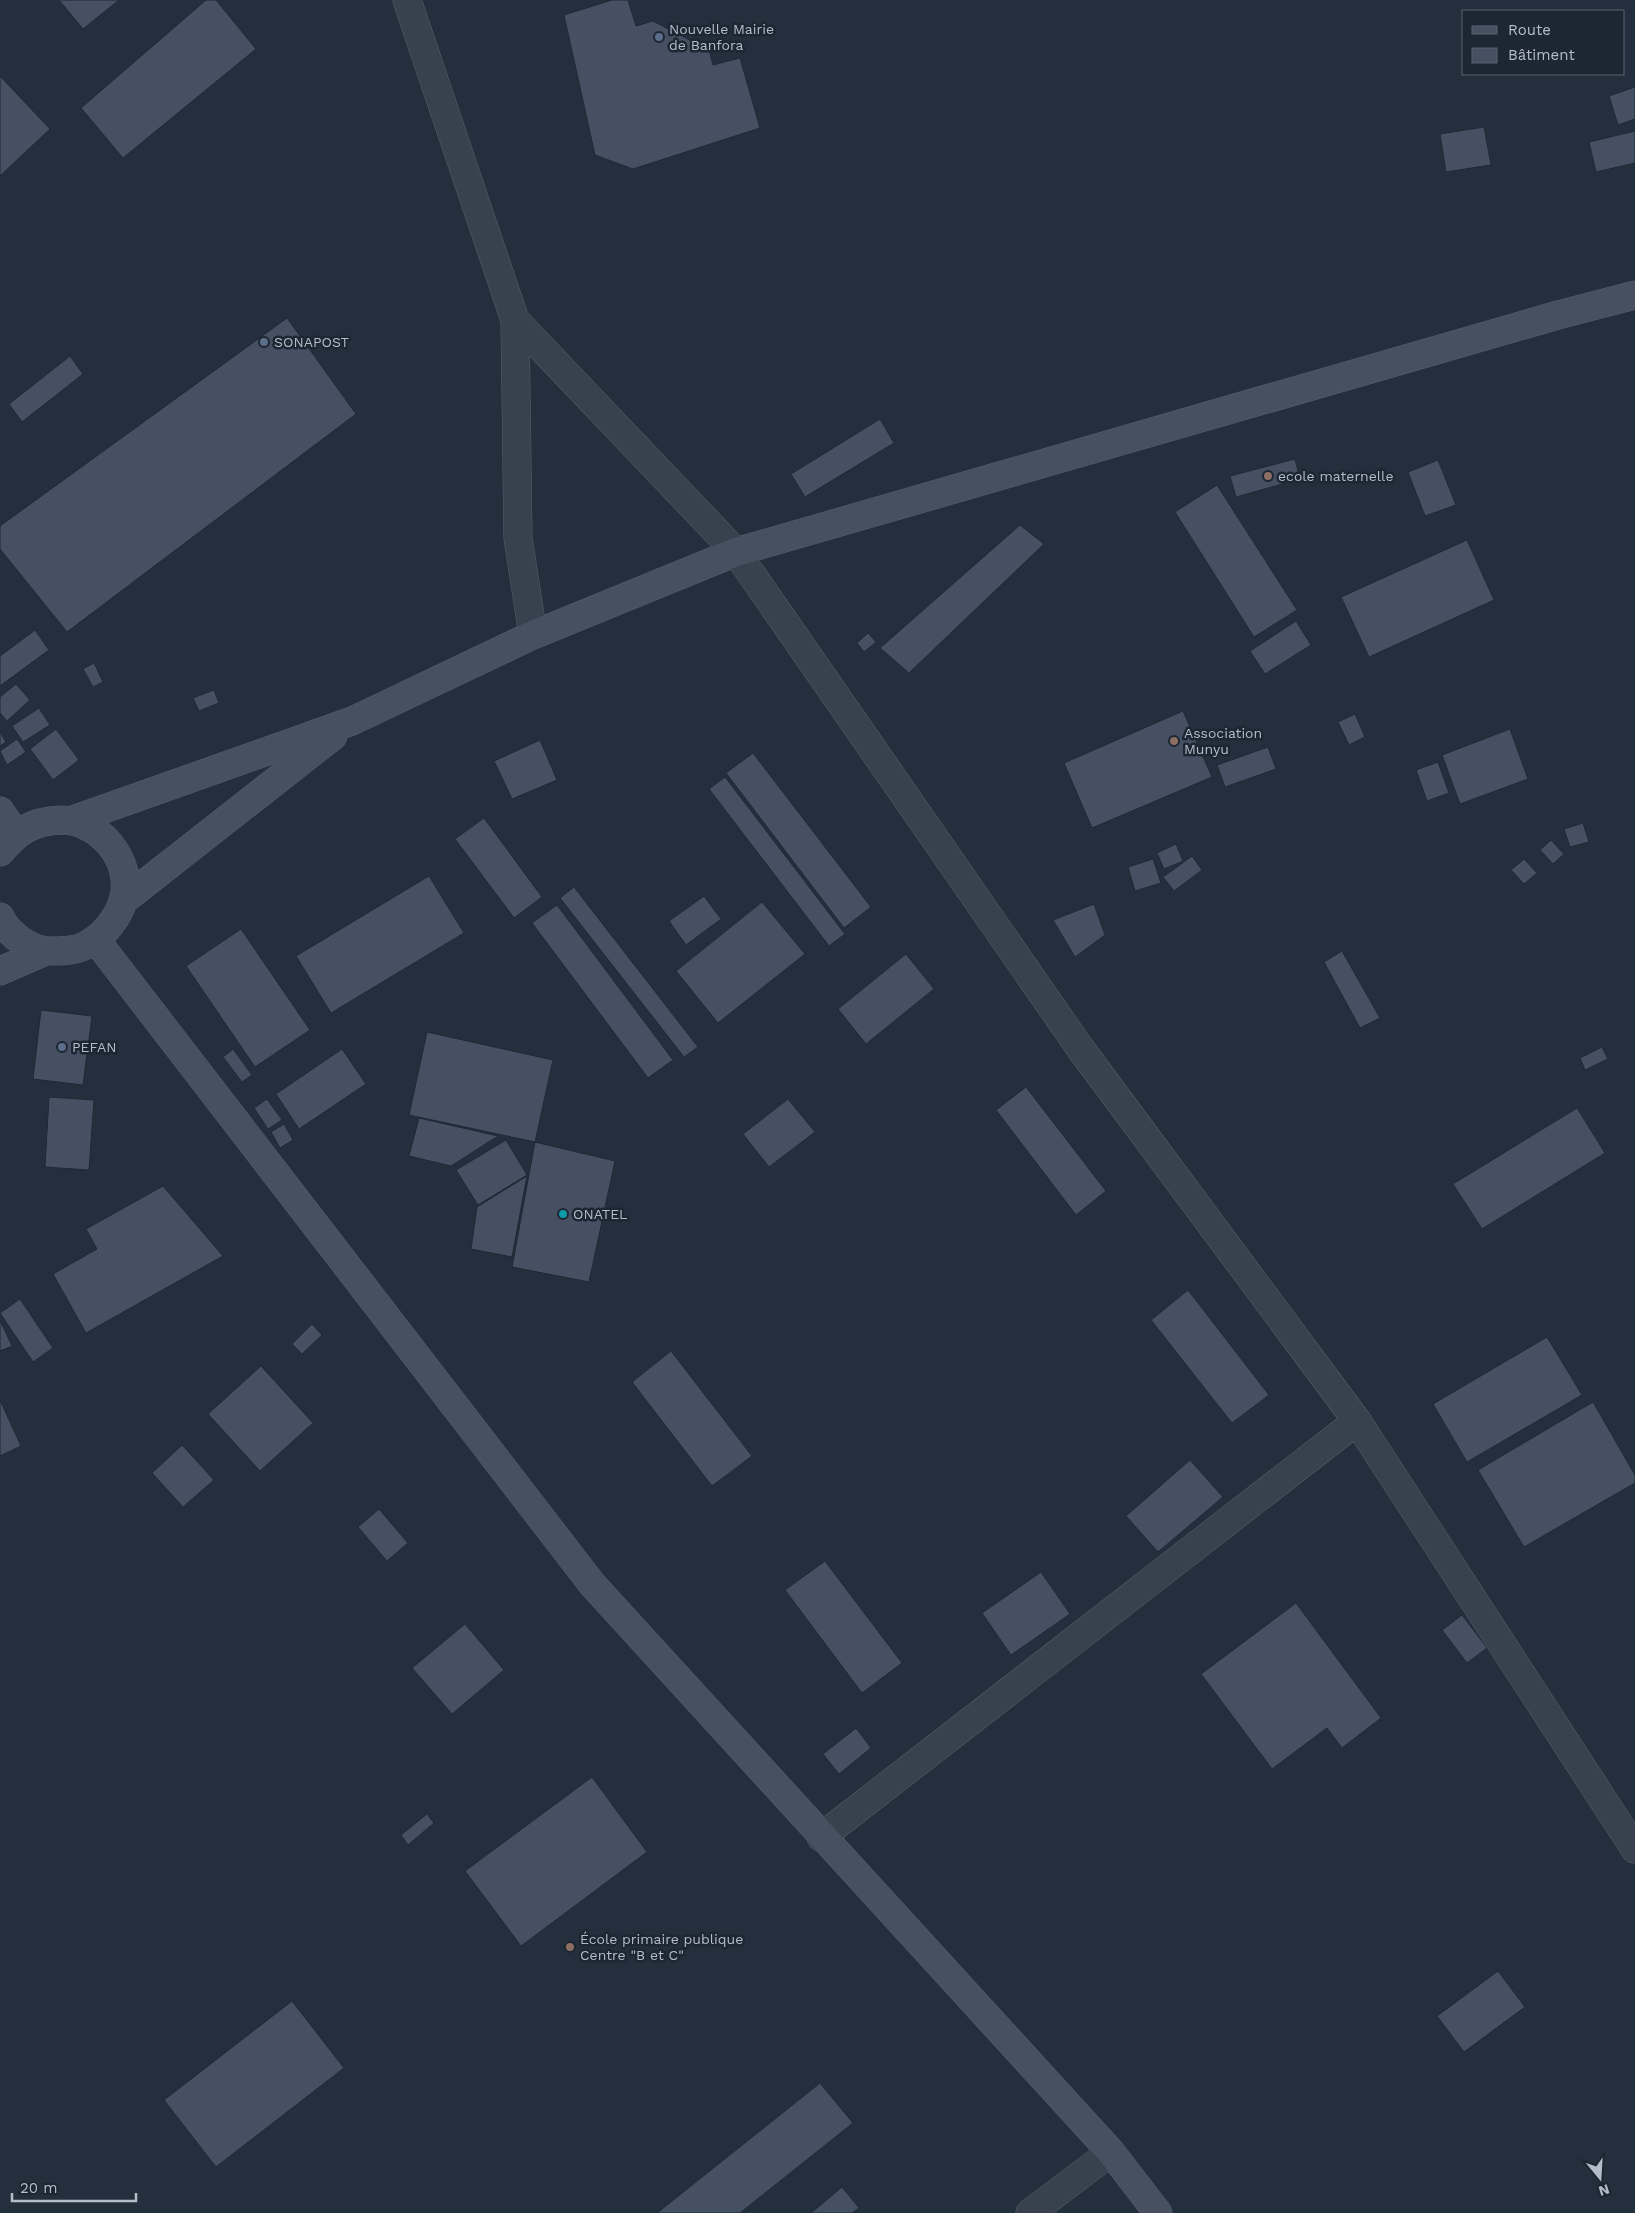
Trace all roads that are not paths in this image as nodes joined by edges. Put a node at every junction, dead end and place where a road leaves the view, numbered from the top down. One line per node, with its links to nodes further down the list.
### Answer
1 (407, 0): 3 (street)
2 (1635, 295): 4 (main road)
3 (515, 320): 4 (street); 5 (street)
4 (736, 552): 5 (main road); 15 (street)
5 (533, 635): 6 (main road)
6 (352, 721): 8 (main road); 10 (main road)
7 (0, 811): 9 (main road)
8 (73, 820): 9 (main road); 10 (main road)
9 (8, 843)
10 (124, 900): 12 (main road)
11 (0, 918): 13 (main road)
12 (96, 940): 13 (main road); 16 (main road)
13 (46, 951): 14 (main road)
14 (0, 971)
15 (1357, 1422): 16 (street); 17 (street)
16 (821, 1837): 18 (main road)
17 (1635, 1849)
18 (1111, 2152): 19 (street); 20 (main road)
19 (1030, 2213)
20 (1158, 2213)

